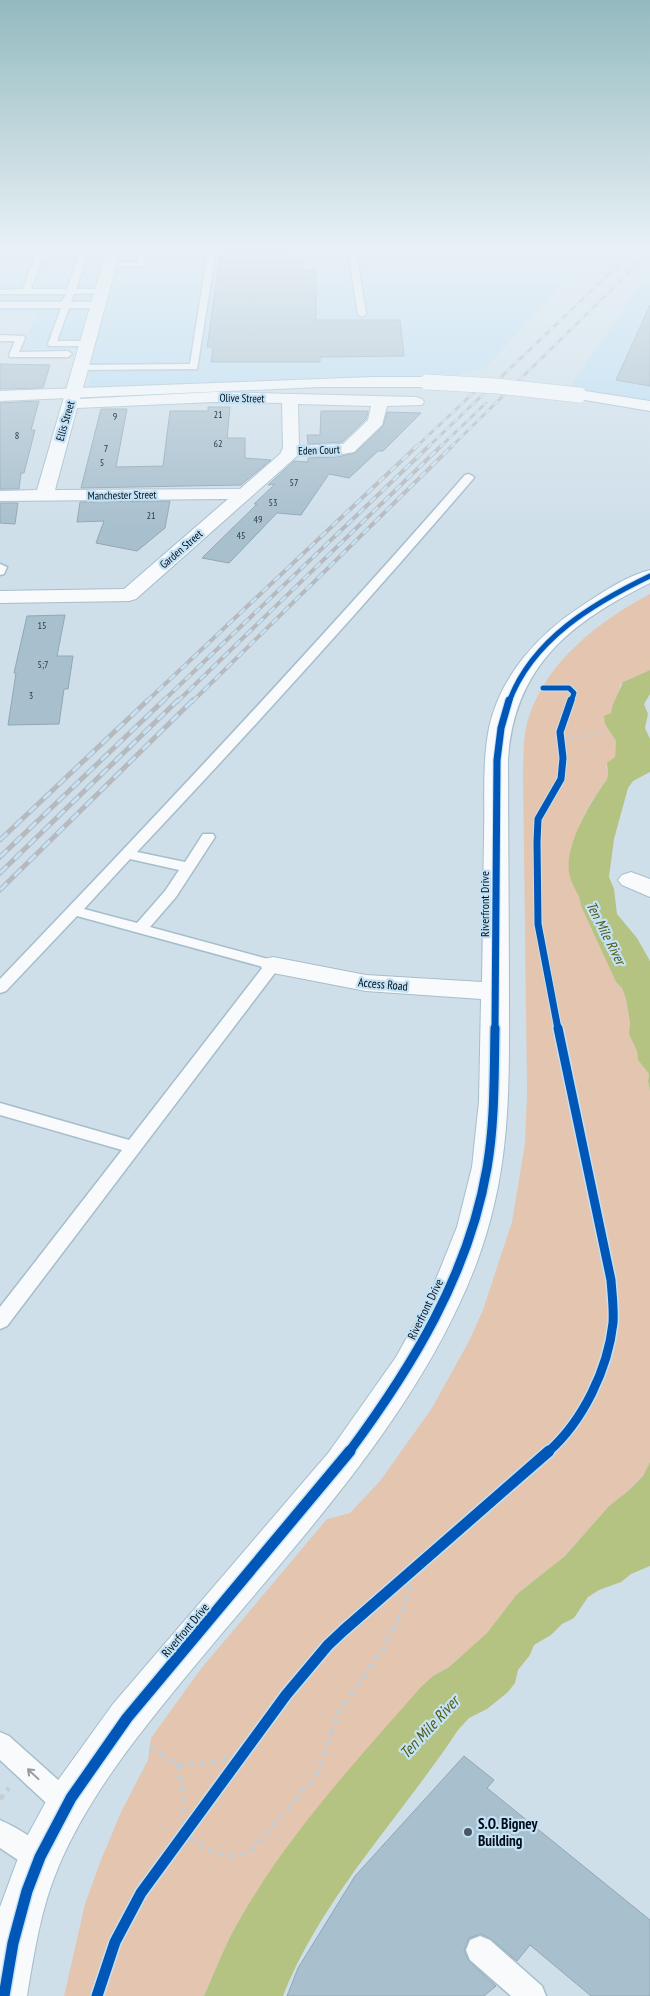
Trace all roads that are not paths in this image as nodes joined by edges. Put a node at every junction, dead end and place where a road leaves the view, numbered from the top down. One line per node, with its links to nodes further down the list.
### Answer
1 (19, 343): 6 (lane)
2 (52, 343): 7 (lane)
3 (86, 343): 7 (street, Ellis Street)
4 (198, 343): 7 (lane)
5 (0, 355): 6 (lane)
6 (13, 355): 7 (lane)
7 (83, 355): 10 (street, Ellis Street)
8 (0, 396): 10 (street, Olive Street)
9 (290, 399): 10 (street, Olive Street); 11 (street, Olive Street); 14 (street)
10 (71, 400): 13 (street, Olive Street, bridge); 18 (street, Ellis Street)
11 (380, 401): 12 (street, Olive Street); 14 (street, Eden Court)
12 (416, 402)
13 (650, 406)
14 (290, 451): 16 (street, Garden Street)
15 (468, 477): 22 (lane)
16 (244, 494): 18 (street, Manchester Street); 20 (street, Garden Street)
17 (0, 496): 18 (street, Manchester Street)
18 (44, 496)
19 (650, 576): 28 (street, Riverfront Drive)
20 (0, 598)
21 (208, 837): 23 (lane)
22 (127, 854): 23 (lane); 24 (lane)
23 (188, 867): 25 (lane)
24 (74, 911): 25 (lane); 27 (lane)
25 (140, 929): 26 (lane)
26 (273, 965): 28 (street, Access Road); 30 (lane)
27 (0, 988)
28 (495, 991): 33 (street, Riverfront Drive)
29 (0, 1109): 30 (lane)
30 (133, 1147): 31 (lane)
31 (0, 1321)
32 (0, 1744): 33 (lane, one-way to 32)
33 (66, 1804): 35 (street, Riverfront Drive)
34 (0, 1833): 35 (lane)
35 (40, 1859): 36 (street, Riverfront Drive)
36 (10, 1912): 38 (street, Riverfront Drive)
37 (480, 1950): 39 (lane)
38 (4, 1996)
39 (532, 1996)

